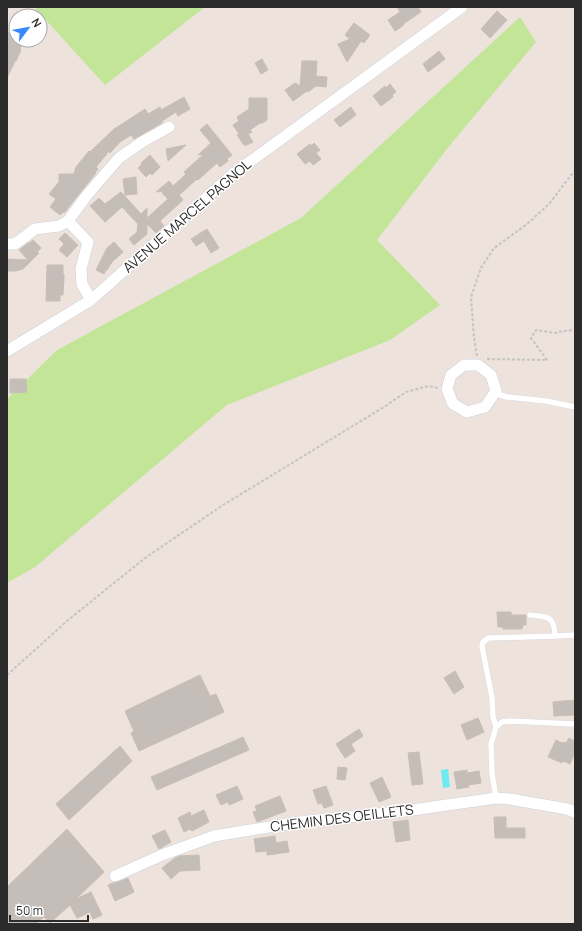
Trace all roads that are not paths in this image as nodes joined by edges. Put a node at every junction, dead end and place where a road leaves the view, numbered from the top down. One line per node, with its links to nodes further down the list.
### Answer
1 (462, 7): 5 (street, AVENUE MARCEL PAGNOL)
2 (169, 127): 3 (street)
3 (68, 222): 4 (street); 5 (street)
4 (7, 244)
5 (91, 300): 6 (street, AVENUE MARCEL PAGNOL)
6 (7, 351)
7 (494, 393): 7 (street); 8 (lane)
8 (575, 407)
9 (530, 615): 11 (lane)
10 (575, 635): 11 (lane)
11 (555, 636): 13 (lane)
12 (575, 724): 13 (lane)
13 (496, 727): 14 (lane)
14 (496, 798): 15 (street, CHEMIN DES OEILLETS); 16 (street, CHEMIN DES OEILLETS)
15 (575, 812)
16 (115, 876)

